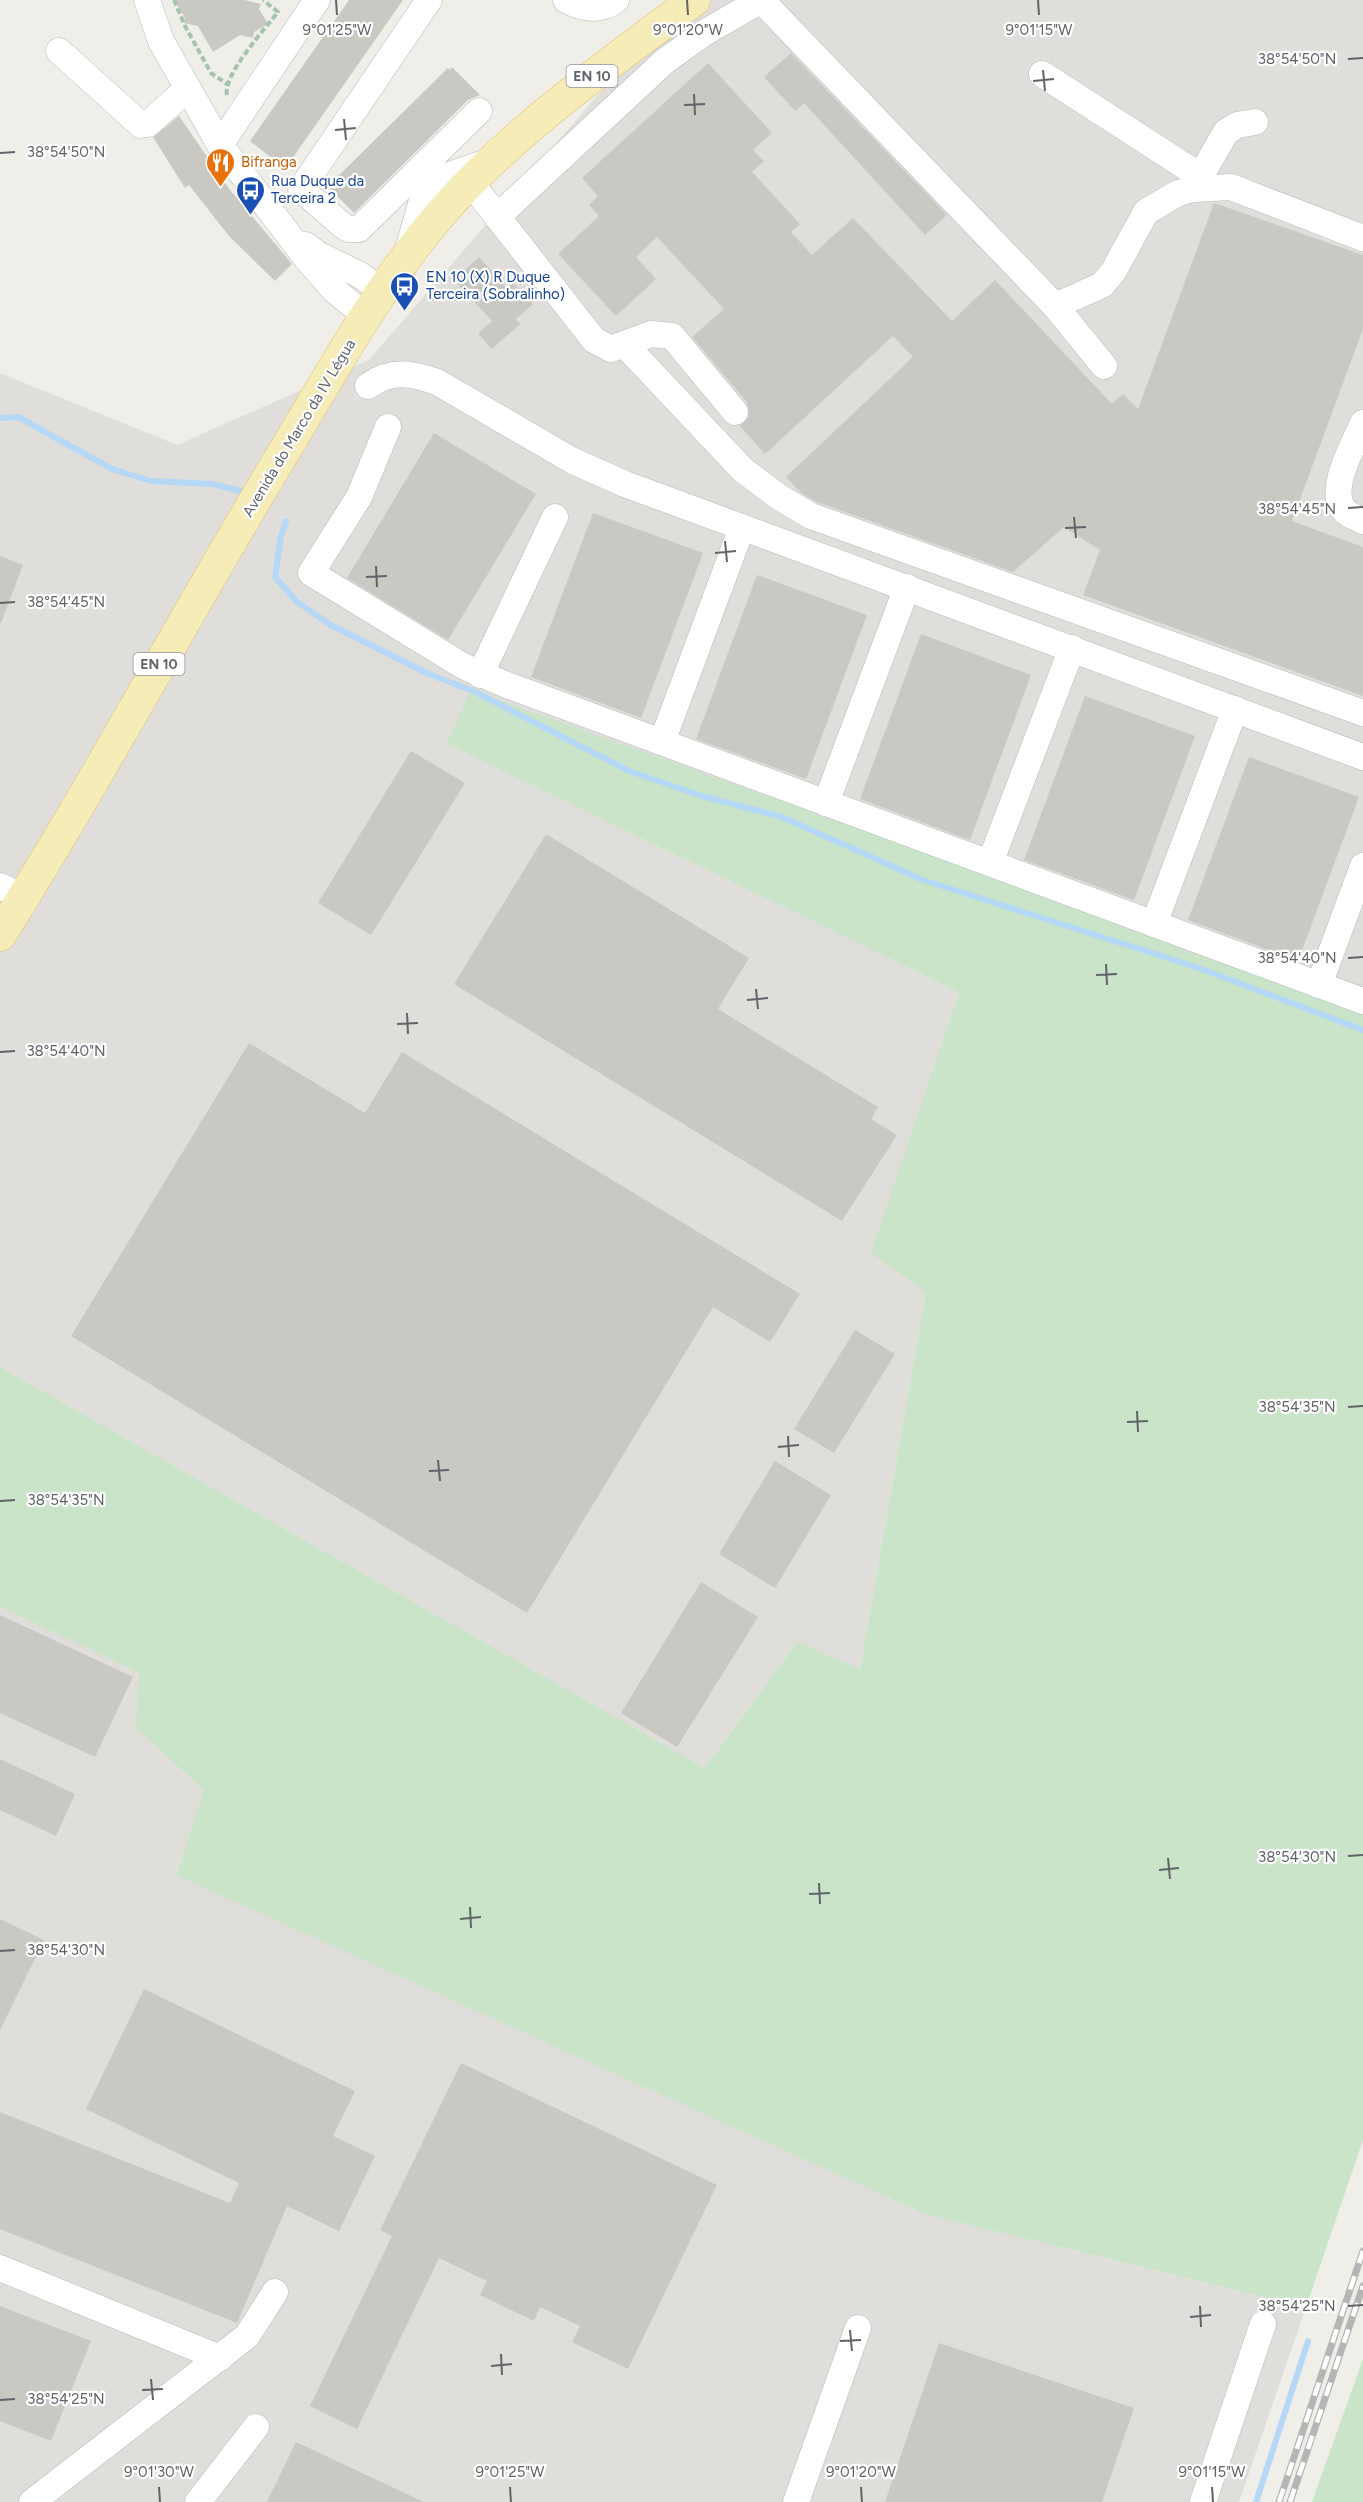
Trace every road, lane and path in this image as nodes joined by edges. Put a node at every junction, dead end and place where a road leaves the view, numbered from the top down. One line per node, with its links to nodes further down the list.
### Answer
1 (147, 0): 13 (street)
2 (174, 0): 12 (path)
3 (262, 0): 12 (path)
4 (317, 0): 14 (street)
5 (429, 0): 15 (street)
6 (566, 0): 9 (street)
7 (694, 0): 18 (main road, Avenida do Marco da IV Légua / EN 10)
8 (761, 0): 21 (street); 25 (street)
9 (610, 4)
10 (59, 51): 13 (street)
11 (1042, 74): 20 (street)
12 (227, 84): 14 (path)
13 (187, 89): 17 (street)
14 (244, 108): 17 (street)
15 (479, 111)
16 (1255, 122): 20 (street)
17 (220, 145): 24 (street)
18 (496, 159): 19 (main road, Avenida do Marco da IV Légua / EN 10); 23 (street)
19 (471, 182): 21 (street); 23 (main road, Avenida do Marco da IV Légua / EN 10)
20 (1197, 183): 22 (street); 25 (street)
21 (497, 217): 26 (street)
22 (1363, 237)
23 (405, 261): 24 (main road, Avenida do Marco da IV Légua / EN 10)
24 (375, 304): 45 (main road, Avenida do Marco da IV Légua / EN 10)
25 (1054, 306): 27 (street)
26 (626, 346): 29 (street); 39 (street)
27 (1104, 366)
28 (368, 386): 34 (street)
29 (735, 412)
30 (1363, 423): 33 (street)
31 (388, 427): 37 (street)
32 (555, 517): 37 (street)
33 (1363, 521)
34 (742, 527): 35 (street); 40 (street)
35 (907, 587): 36 (street); 42 (street)
36 (1072, 648): 38 (street); 43 (street)
37 (480, 675): 40 (street)
38 (1235, 709): 41 (street); 46 (street)
39 (1363, 713)
40 (662, 742): 42 (street)
41 (1363, 757)
42 (826, 803): 43 (street)
43 (990, 863): 46 (street)
44 (1363, 866): 48 (street)
45 (11, 892): 47 (main road, Avenida do Marco da IV Légua / EN 10)
46 (1154, 924): 48 (street)
47 (1, 931)
48 (1319, 985): 49 (street)
49 (1363, 1001)
50 (0, 2268): 54 (street)
51 (276, 2292): 54 (street)
52 (1263, 2324): 59 (street)
53 (858, 2328): 58 (street)
54 (220, 2358): 56 (street)
55 (256, 2427): 57 (street)
56 (32, 2502)
57 (198, 2502)
58 (796, 2502)
59 (1203, 2502)

